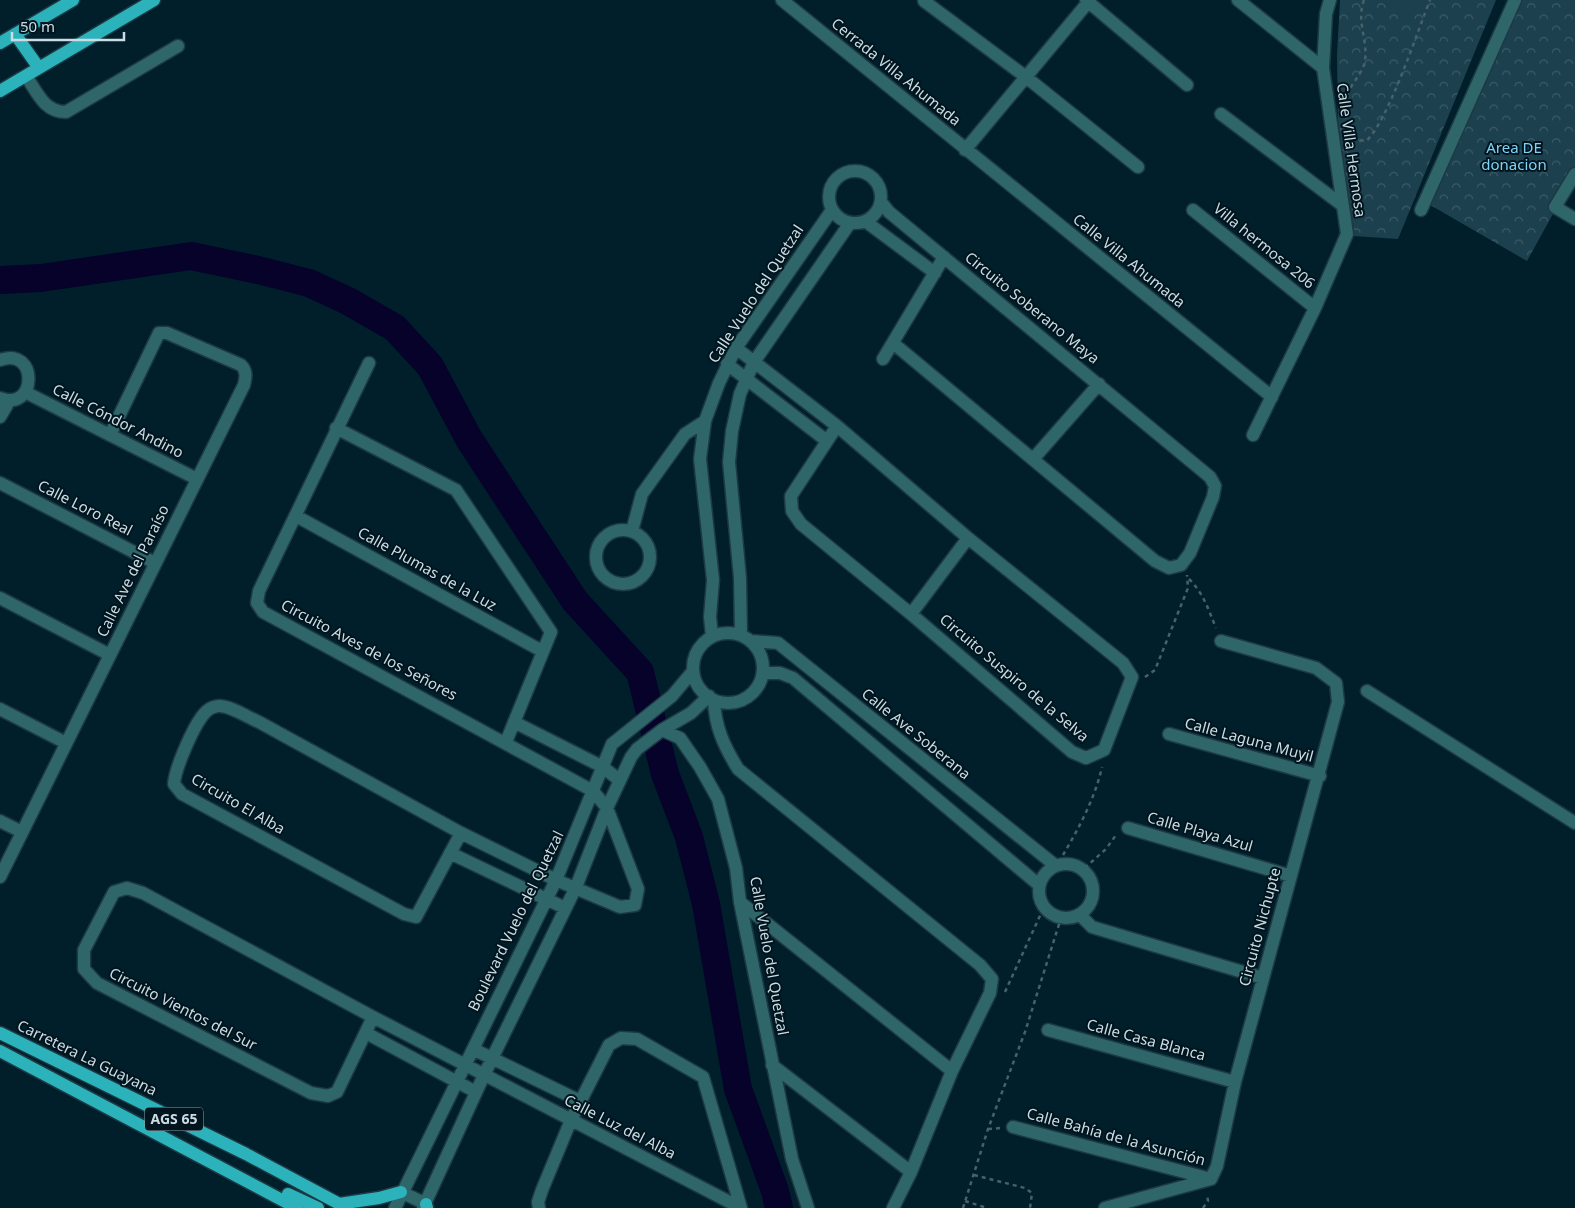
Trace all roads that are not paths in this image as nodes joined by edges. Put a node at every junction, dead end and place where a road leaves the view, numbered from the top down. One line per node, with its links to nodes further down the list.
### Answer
1 (73, 0): 9 (main road)
2 (154, 0): 12 (main road)
3 (782, 0): 19 (street, Cerrada Villa Ahumada)
4 (1238, 0): 13 (street)
5 (1330, 0): 13 (street, Calle Villa Hermosa)
6 (1515, 0): 26 (street)
7 (924, 1): 15 (street)
8 (1088, 1): 15 (street); 16 (street)
9 (15, 34): 10 (main road); 12 (main road)
10 (0, 43)
11 (178, 46): 14 (street)
12 (38, 68): 14 (main road)
13 (1324, 68): 23 (street, Calle Villa Hermosa)
14 (26, 76): 17 (main road)
15 (1026, 77): 19 (street); 20 (street)
16 (1187, 85)
17 (0, 91)
18 (1221, 114): 23 (street)
19 (965, 150): 43 (street, Calle Villa Ahumada)
20 (1138, 167)
21 (1575, 174): 27 (street)
22 (881, 202): 24 (street); 28 (street); 30 (street, Circuito Soberano Maya)
23 (1342, 205): 32 (street, Calle Villa Hermosa)
24 (832, 210): 29 (street); 34 (street, Calle Vuelo del Quetzal)
25 (1193, 210): 32 (street, Villa hermosa 206)
26 (1421, 210)
27 (1575, 218)
28 (865, 221): 29 (street); 31 (street)
29 (850, 223): 37 (street)
30 (944, 257): 31 (street, Circuito Soberano Maya); 41 (street, Circuito Soberano Maya)
31 (935, 273): 33 (street, Circuito Soberano Maya)
32 (1315, 308): 43 (street, Calle Villa Hermosa)
33 (893, 342): 35 (street, Circuito Soberano Maya); 52 (street)
34 (736, 348): 37 (street); 39 (street, Calle Vuelo del Quetzal)
35 (883, 359)
36 (0, 360): 42 (street)
37 (754, 362): 40 (street); 47 (street)
38 (368, 363): 48 (street, Circuito Aves de los Señores)
39 (727, 364): 40 (street); 46 (street, Calle Vuelo del Quetzal)
40 (746, 378): 51 (street); 62 (street)
41 (1099, 384): 52 (street, Circuito Soberano Maya); 52 (street, Circuito Soberano Maya)
42 (25, 392): 44 (street); 49 (street, Calle Cóndor Andino)
43 (1272, 397): 50 (street, Calle Villa Hermosa)
44 (5, 399): 45 (street)
45 (0, 417)
46 (705, 421): 56 (street); 61 (street, Calle Vuelo del Quetzal)
47 (838, 426): 51 (street, Circuito Suspiro de la Selva); 57 (street)
48 (336, 428): 55 (street, Circuito Aves de los Señores); 64 (street)
49 (110, 435): 53 (street, Calle Cóndor Andino); 53 (street, Calle Ave del Paraíso)
50 (1253, 435)
51 (827, 441): 60 (street, Circuito Suspiro de la Selva)
52 (1034, 458)
53 (197, 480): 58 (street, Calle Ave del Paraíso)
54 (0, 483): 58 (street, Calle Loro Real)
55 (296, 516): 64 (street, Calle Plumas de la Luz); 74 (street, Circuito Aves de los Señores)
56 (632, 531): 56 (street)
57 (968, 538): 60 (street); 60 (street, Circuito Suspiro de la Selva)
58 (155, 563): 65 (street, Calle Ave del Paraíso)
59 (0, 598): 65 (street)
60 (911, 614)
61 (712, 636): 62 (street); 66 (street)
62 (746, 638): 67 (street); 87 (street, Calle Ave Soberana)
63 (1222, 641): 77 (street, Circuito Nichupte)
64 (542, 651): 71 (street)
65 (110, 655): 75 (street, Calle Ave del Paraíso)
66 (693, 670): 69 (street); 76 (street, Boulevard Vuelo del Quetzal)
67 (763, 673): 69 (street); 91 (street)
68 (1367, 691): 82 (street)
69 (711, 698): 72 (street); 107 (street)
70 (0, 709): 75 (street)
71 (514, 722): 74 (street); 76 (street)
72 (662, 730): 78 (street); 94 (street, Calle Vuelo del Quetzal)
73 (1170, 734): 77 (street, Calle Laguna Muyil)
74 (506, 742): 79 (street, Circuito Aves de los Señores)
75 (66, 743): 84 (street, Calle Ave del Paraíso)
76 (603, 767): 78 (street); 79 (street, Boulevard Vuelo del Quetzal)
77 (1320, 776): 88 (street, Circuito Nichupte)
78 (619, 780): 80 (street)
79 (593, 791): 80 (street); 90 (street, Boulevard Vuelo del Quetzal)
80 (607, 808): 92 (street); 92 (street, Circuito El Alba)
81 (0, 821): 84 (street)
82 (1575, 823)
83 (1128, 828): 88 (street, Calle Playa Azul)
84 (22, 832): 89 (street, Calle Ave del Paraíso)
85 (461, 833): 86 (street, Circuito El Alba); 86 (street, Circuito El Alba); 90 (street, Circuito El Alba)
86 (450, 853): 93 (street)
87 (1056, 866): 91 (street); 96 (street)
88 (1291, 876): 97 (street, Circuito Nichupte)
89 (0, 877)
90 (556, 880): 92 (street, Circuito El Alba); 93 (street, Boulevard Vuelo del Quetzal)
91 (1039, 885): 96 (street)
92 (576, 887): 95 (street)
93 (545, 898): 95 (street); 102 (street, Boulevard Vuelo del Quetzal)
94 (740, 902): 106 (street, Calle Vuelo del Quetzal); 107 (street)
95 (565, 908): 104 (street)
96 (1080, 915): 97 (street)
97 (1262, 978): 110 (street, Circuito Nichupte)
98 (374, 1017): 101 (street, Circuito Vientos del Sur); 101 (street, Circuito Vientos del Sur); 105 (street, Circuito Vientos del Sur)
99 (1048, 1030): 110 (street, Calle Casa Blanca)
100 (0, 1033): 119 (main road, Carretera La Guayana / AGS 65)
101 (366, 1033): 109 (street)
102 (473, 1048): 104 (street, Calle Luz del Alba); 105 (street, Boulevard Vuelo del Quetzal)
103 (0, 1051): 115 (main road, AGS 65)
104 (493, 1058): 108 (street); 112 (street, Calle Luz del Alba)
105 (465, 1064): 108 (street, Calle Luz del Alba); 109 (street, Boulevard Vuelo del Quetzal)
106 (772, 1065): 116 (street); 126 (street, Calle Vuelo del Quetzal)
107 (952, 1071): 116 (street)
108 (484, 1075): 111 (street); 113 (street, Calle Luz del Alba)
109 (457, 1082): 111 (street); 118 (street, Boulevard Vuelo del Quetzal)
110 (1236, 1082): 117 (street, Circuito Nichupte)
111 (476, 1092): 120 (street)
112 (582, 1102): 113 (street); 125 (street)
113 (572, 1120): 124 (street); 125 (street, Calle Luz del Alba)
114 (1013, 1127): 117 (street, Calle Bahía de la Asunción)
115 (222, 1170): 121 (main road, AGS 65); 122 (main road)
116 (911, 1172): 127 (street)
117 (1211, 1178): 128 (street)
118 (401, 1192): 119 (main road); 120 (street); 123 (street, Boulevard Vuelo del Quetzal)
119 (343, 1206)
120 (425, 1207)
121 (297, 1208)
122 (318, 1208)
123 (395, 1208)
124 (539, 1208)
125 (741, 1208)
126 (808, 1208)
127 (892, 1208)
128 (1105, 1208)

